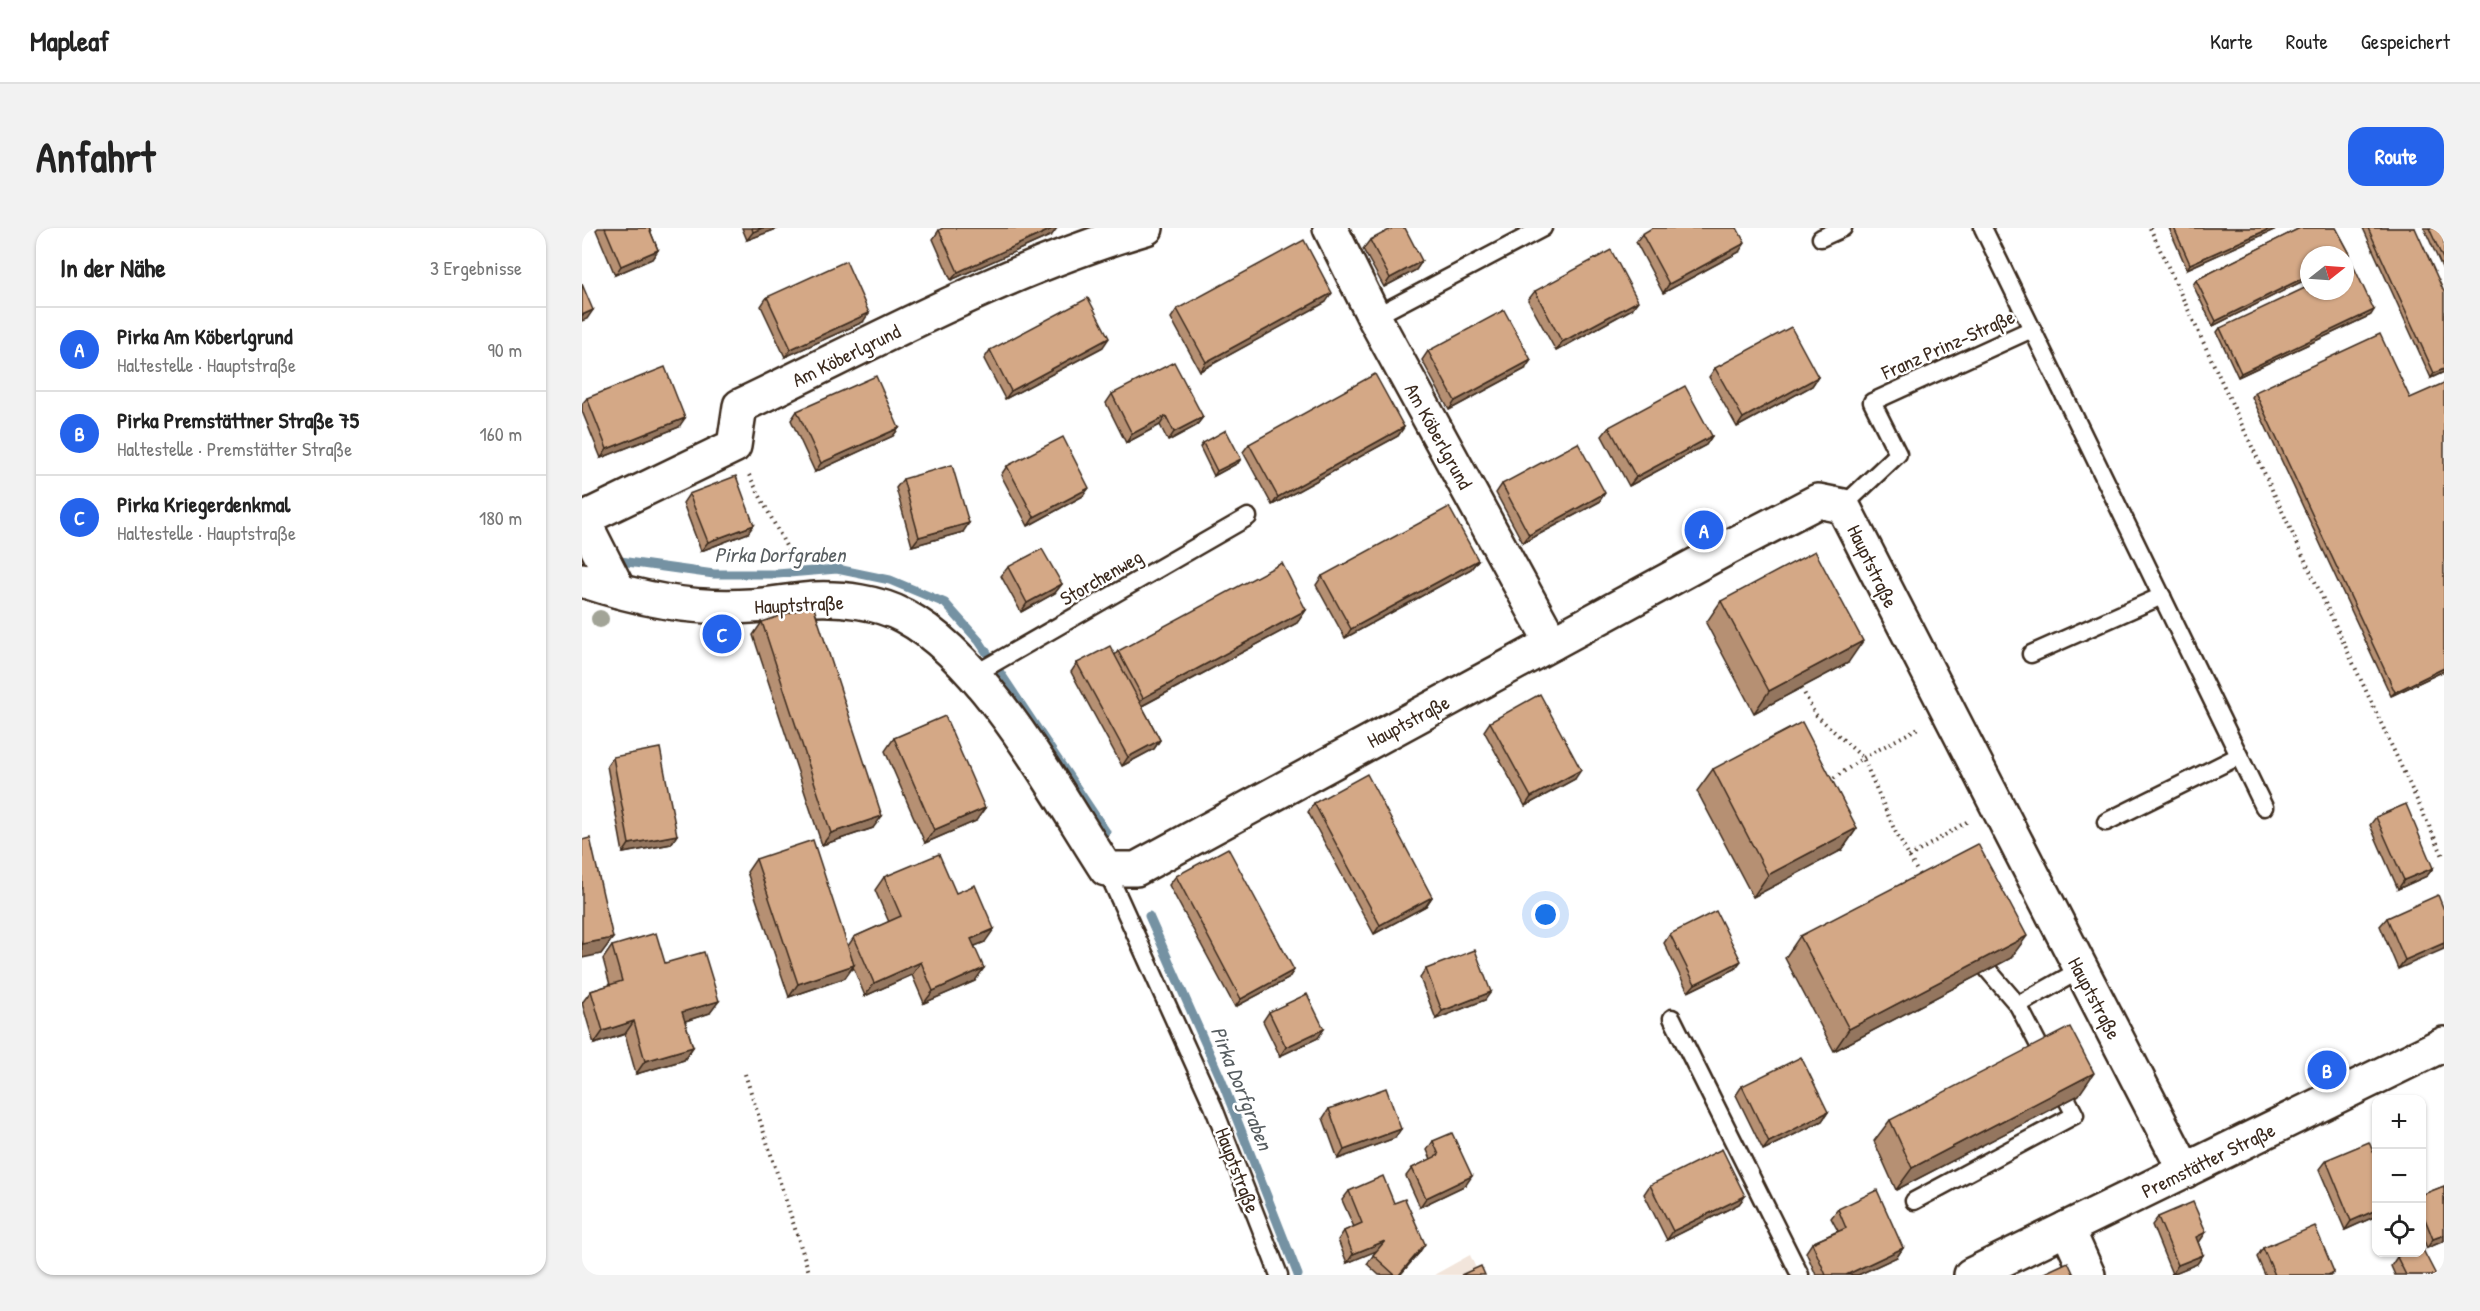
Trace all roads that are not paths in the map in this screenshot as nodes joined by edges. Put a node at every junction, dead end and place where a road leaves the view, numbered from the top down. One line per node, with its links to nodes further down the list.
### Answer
1 (1146, 228): 11 (street, Am Köberlgrund)
2 (1330, 228): 7 (street, Am Köberlgrund)
3 (1543, 228): 7 (lane)
4 (1843, 228): 6 (lane)
5 (1983, 228): 8 (lane, Franz Prinz-Straße)
6 (1821, 238)
7 (1374, 317): 15 (street, Am Köberlgrund)
8 (2032, 330): 9 (lane, Franz Prinz-Straße); 14 (lane, Franz Prinz-Straße)
9 (1843, 506): 15 (street, Hauptstraße); 23 (street, Hauptstraße)
10 (1248, 517): 17 (lane, Storchenweg)
11 (582, 519): 13 (street)
12 (582, 580): 13 (street, Hauptstraße)
13 (619, 591): 17 (street, Hauptstraße)
14 (2162, 596): 16 (lane); 18 (lane, Franz Prinz-Straße)
15 (1552, 643): 21 (street, Hauptstraße)
16 (2031, 654)
17 (975, 674): 21 (street, Hauptstraße)
18 (2239, 756): 19 (lane, Franz Prinz-Straße); 20 (lane)
19 (2264, 807)
20 (2106, 822)
21 (1121, 869): 30 (lane, Hauptstraße)
22 (1988, 970): 24 (lane)
23 (2080, 970): 24 (lane); 27 (street, Hauptstraße)
24 (2018, 1005): 28 (lane)
25 (1672, 1018): 31 (lane)
26 (2444, 1044): 27 (street, Premstätter Straße)
27 (2185, 1171): 29 (street, Premstätter Straße)
28 (1914, 1201)
29 (2067, 1228): 32 (street, Premstätter Straße); 33 (street)
30 (1279, 1275)
31 (1800, 1275)
32 (1971, 1275)
33 (2088, 1275)

